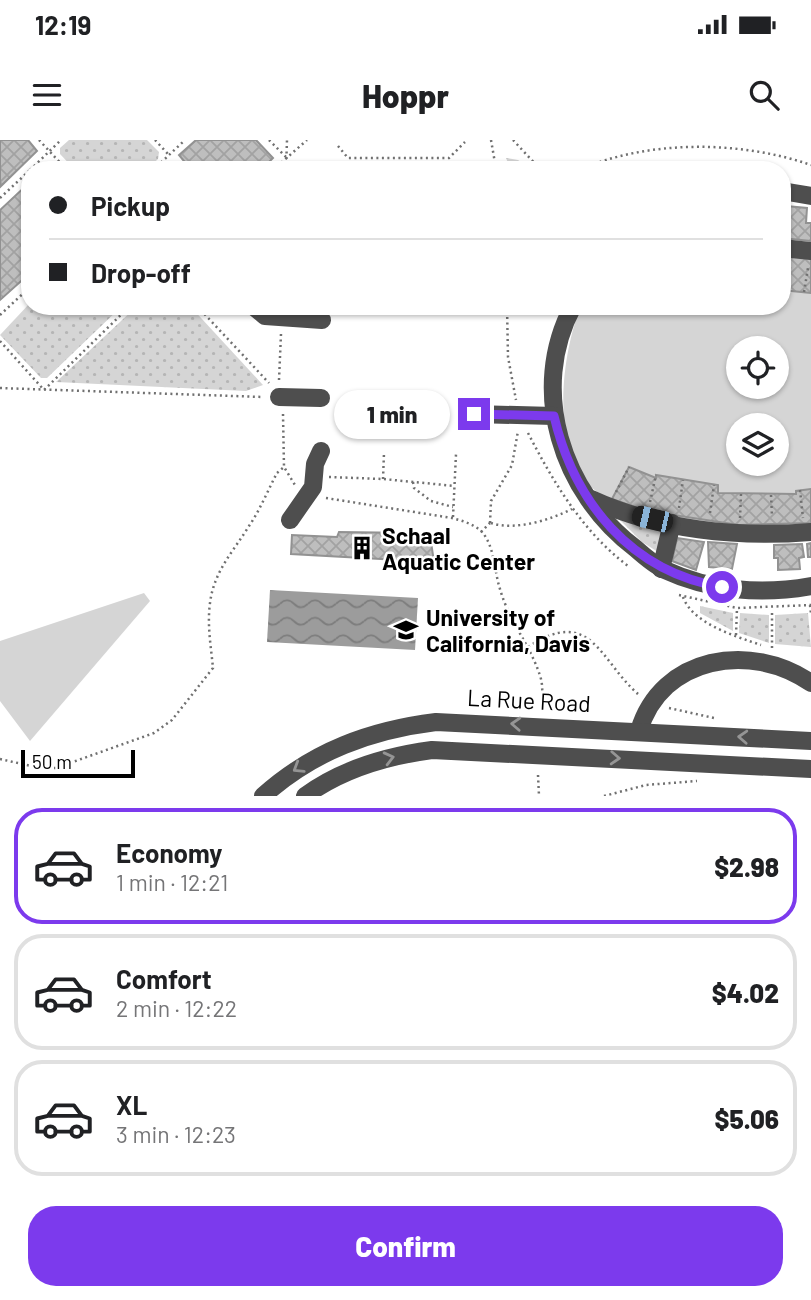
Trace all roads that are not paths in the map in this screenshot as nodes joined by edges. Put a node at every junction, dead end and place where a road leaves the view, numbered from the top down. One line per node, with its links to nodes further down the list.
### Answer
1 (791, 193): 2 (street)
2 (811, 196)
3 (791, 252): 4 (street)
4 (810, 254)
5 (264, 315): 7 (street)
6 (570, 315): 11 (street)
7 (322, 320)
8 (279, 397): 9 (street)
9 (321, 398)
10 (474, 414): 11 (street)
11 (554, 416): 13 (street)
12 (321, 451): 14 (street)
13 (578, 503): 15 (street); 17 (street)
14 (290, 520)
15 (675, 520): 16 (street); 17 (street)
16 (807, 528)
17 (661, 569): 18 (street)
18 (811, 586)
19 (811, 683): 20 (street)
20 (639, 731): 21 (street, La Rue Road, one-way to 20); 23 (street, La Rue Road, one-way to 23)
21 (811, 741)
22 (811, 769): 24 (street, one-way to 22)
23 (263, 796)
24 (305, 796)

